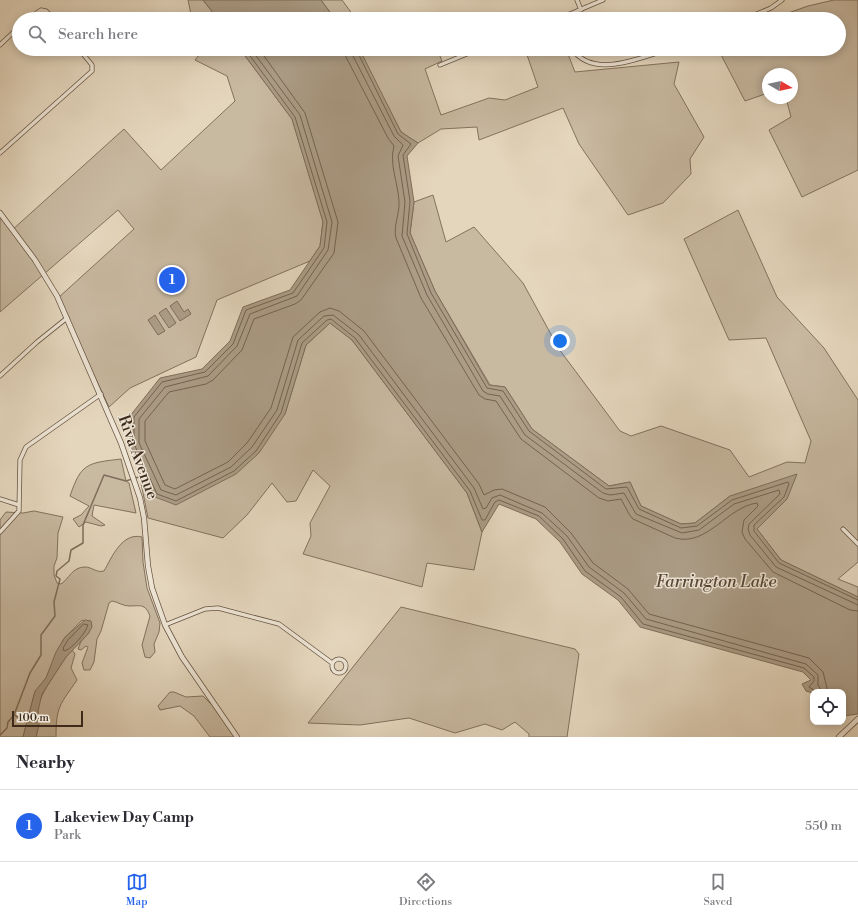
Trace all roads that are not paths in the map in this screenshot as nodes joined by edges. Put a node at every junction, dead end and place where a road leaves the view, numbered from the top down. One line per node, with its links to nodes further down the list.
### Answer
1 (577, 0): 4 (street)
2 (603, 0): 4 (street)
3 (782, 0): 8 (street)
4 (581, 10): 7 (street)
5 (36, 12): 6 (street)
6 (47, 12)
7 (576, 12)
8 (762, 12)
9 (12, 34): 10 (street)
10 (0, 45)
11 (85, 56): 16 (street)
12 (462, 56): 15 (street)
13 (578, 56): 14 (street)
14 (645, 56)
15 (440, 65)
16 (0, 153)
17 (0, 213): 18 (street, Riva Avenue)
18 (66, 318): 19 (street); 20 (street, Riva Avenue)
19 (0, 376)
20 (100, 394): 22 (street); 26 (street, Riva Avenue)
21 (0, 499): 22 (street)
22 (19, 506): 24 (street)
23 (843, 529): 25 (street)
24 (0, 532)
25 (858, 544)
26 (165, 625): 27 (street); 29 (street, Riva Avenue)
27 (332, 663): 27 (street)
28 (858, 719): 30 (street)
29 (237, 737)
30 (839, 737)

